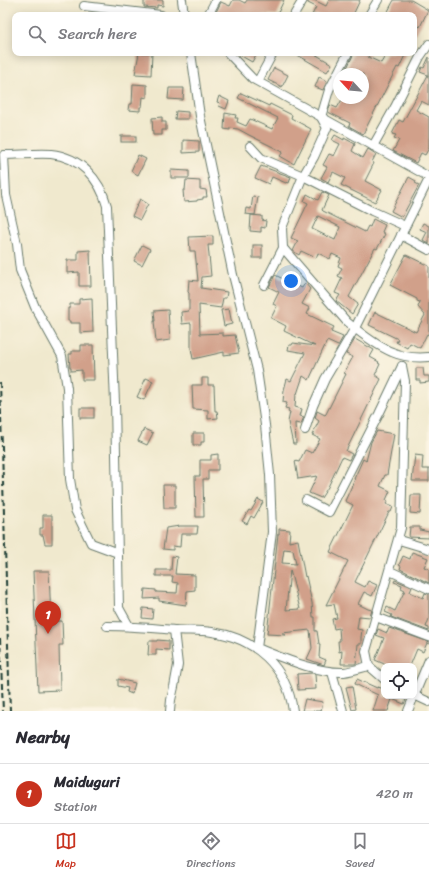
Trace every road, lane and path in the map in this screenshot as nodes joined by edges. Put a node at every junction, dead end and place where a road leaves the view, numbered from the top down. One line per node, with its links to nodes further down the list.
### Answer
1 (182, 0): 7 (street)
2 (216, 0): 8 (street)
3 (302, 0): 9 (street)
4 (378, 0): 10 (street)
5 (84, 6): 6 (street)
6 (135, 12)
7 (184, 12)
8 (210, 12)
9 (296, 12)
10 (372, 12)
11 (429, 44): 19 (street)
12 (191, 56): 43 (street)
13 (231, 56): 16 (street)
14 (271, 56): 16 (street)
15 (346, 56): 17 (street)
16 (258, 81): 17 (street)
17 (321, 117): 19 (street); 20 (street)
18 (250, 146): 20 (street)
19 (373, 146): 21 (street)
20 (303, 176): 22 (street); 24 (street)
21 (429, 178): 22 (street)
22 (405, 226): 23 (street)
23 (400, 235): 25 (street); 27 (street)
24 (283, 248): 26 (street); 27 (street)
25 (429, 250)
26 (264, 285)
27 (355, 328): 28 (street); 31 (street)
28 (406, 357): 29 (street); 30 (street)
29 (429, 357)
30 (402, 366): 32 (street); 33 (street)
31 (305, 430)
32 (306, 500)
33 (399, 540): 34 (street); 36 (street)
34 (429, 549)
35 (118, 553): 35 (street); 40 (street)
36 (390, 571): 37 (street); 38 (street)
37 (429, 589)
38 (376, 617): 42 (street); 45 (street)
39 (107, 626): 40 (street)
40 (129, 626): 41 (street)
41 (174, 630): 43 (street); 52 (street)
42 (429, 637)
43 (257, 648): 46 (street); 53 (street)
44 (429, 660): 48 (street)
45 (369, 666): 46 (street); 47 (street)
46 (332, 672): 54 (street)
47 (381, 676)
48 (417, 688)
49 (417, 696): 51 (street)
50 (412, 699): 55 (street)
51 (429, 702)
52 (170, 711)
53 (294, 711)
54 (342, 711)
55 (408, 711)

